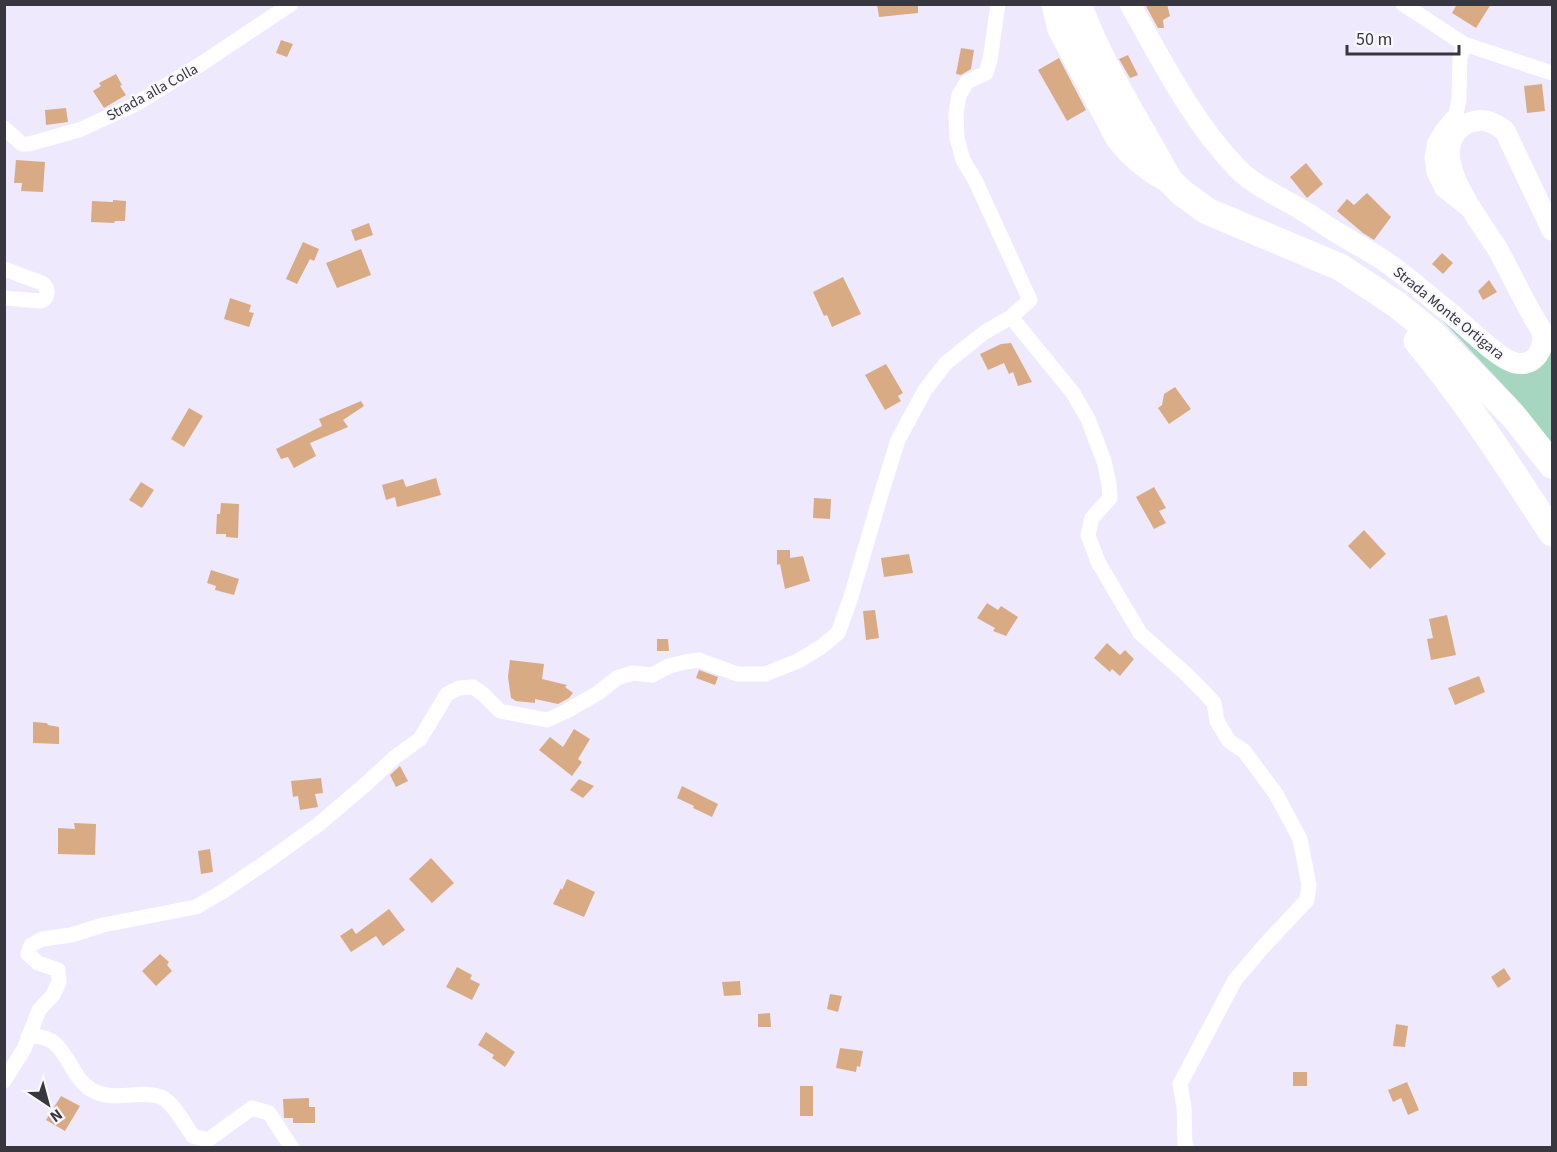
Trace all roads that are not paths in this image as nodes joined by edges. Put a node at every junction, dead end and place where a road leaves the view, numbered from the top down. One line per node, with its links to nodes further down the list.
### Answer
1 (291, 4): 9 (street, Strada alla Colla)
2 (998, 4): 16 (street)
3 (1055, 4): 10 (highway)
4 (1078, 4): 10 (highway)
5 (1130, 4): 11 (main road, Strada Monte Ortigara)
6 (1403, 4): 7 (street)
7 (1464, 44): 8 (street); 11 (street)
8 (1552, 73)
9 (4, 128)
10 (1169, 180): 14 (highway)
11 (1472, 212): 12 (main road, Strada Monte Ortigara)
12 (1552, 230)
13 (4, 269): 15 (street)
14 (1367, 283): 17 (highway); 20 (highway)
15 (4, 298)
16 (1011, 317): 21 (street); 24 (street)
17 (1450, 352): 18 (highway); 19 (highway)
18 (1552, 465)
19 (1552, 500)
20 (1552, 532)
21 (28, 1037): 22 (street); 23 (street)
22 (4, 1081)
23 (292, 1148)
24 (1187, 1148)

